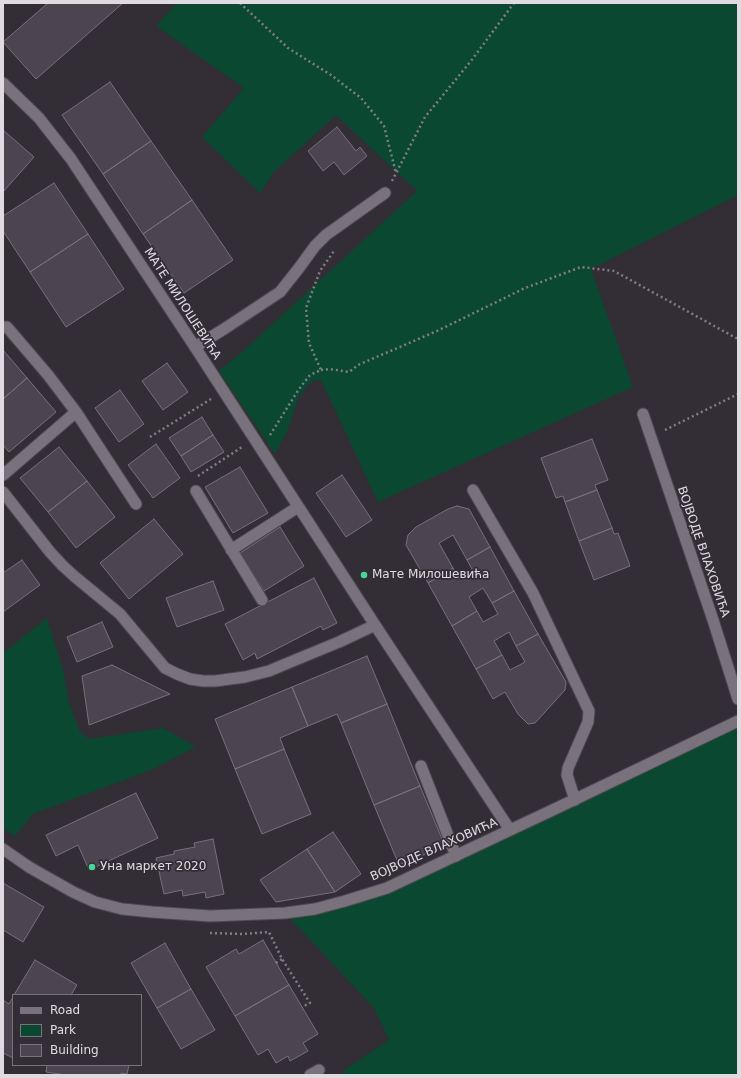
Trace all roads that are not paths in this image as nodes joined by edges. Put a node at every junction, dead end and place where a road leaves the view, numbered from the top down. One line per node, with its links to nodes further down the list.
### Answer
1 (3, 83): 4 (street, МАТЕ МИЛОШЕВИЋА)
2 (385, 193): 4 (street)
3 (3, 327): 5 (street)
4 (195, 347): 12 (street, МАТЕ МИЛОШЕВИЋА)
5 (76, 412): 7 (street); 11 (street)
6 (643, 414): 16 (street, ВОЈВОДЕ ВЛАХОВИЋА)
7 (3, 475)
8 (473, 490): 19 (street)
9 (196, 491): 13 (street)
10 (3, 492): 15 (street)
11 (136, 504)
12 (298, 507): 13 (street); 15 (street, МАТЕ МИЛОШЕВИЋА)
13 (232, 550): 14 (street)
14 (262, 600)
15 (375, 625): 20 (street, МАТЕ МИЛОШЕВИЋА)
16 (738, 699)
17 (738, 721): 19 (street, ВОЈВОДЕ ВЛАХОВИЋА)
18 (421, 766): 22 (street)
19 (575, 800): 20 (street, ВОЈВОДЕ ВЛАХОВИЋА)
20 (510, 830): 22 (street, ВОЈВОДЕ ВЛАХОВИЋА)
21 (3, 849): 22 (street, ВОЈВОДЕ ВЛАХОВИЋА)
22 (456, 856)

